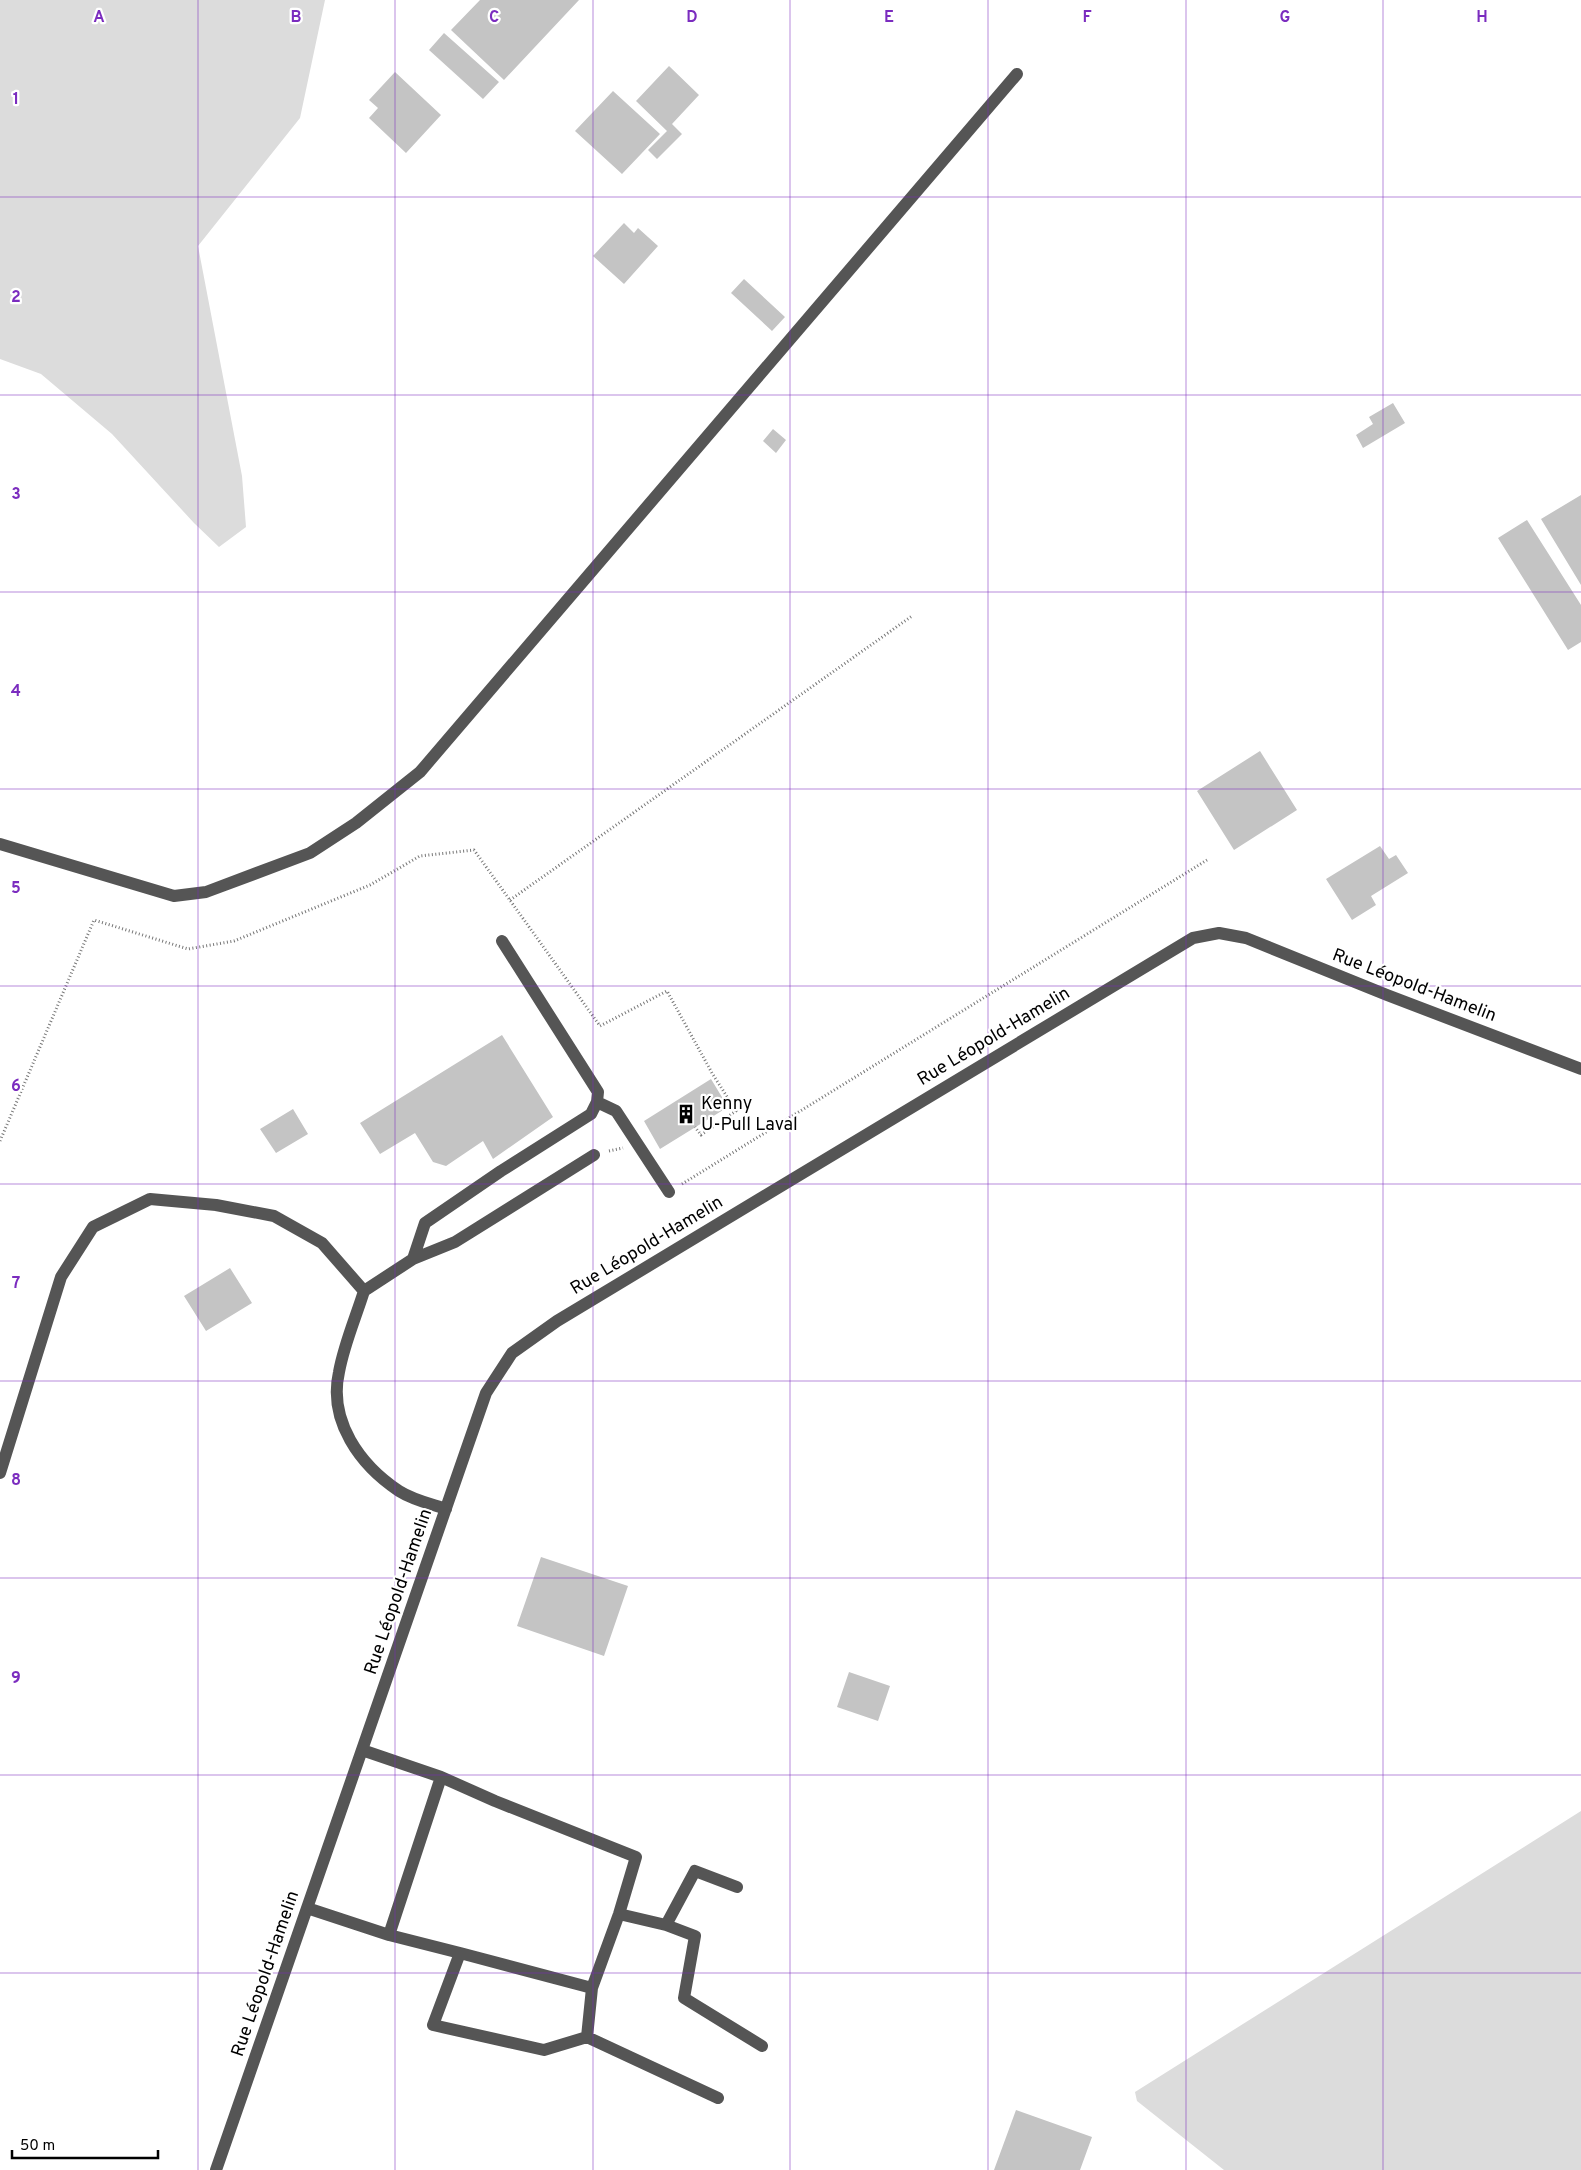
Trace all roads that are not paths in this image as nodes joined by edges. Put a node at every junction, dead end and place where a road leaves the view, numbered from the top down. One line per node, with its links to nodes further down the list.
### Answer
1 (1017, 74): 2 (street)
2 (0, 844)
3 (502, 941): 5 (street)
4 (1581, 1070): 11 (street, Rue Léopold-Hamelin)
5 (598, 1102): 7 (street); 8 (street)
6 (594, 1155): 8 (street)
7 (669, 1192)
8 (413, 1259): 9 (street)
9 (364, 1290): 10 (street); 11 (street)
10 (0, 1473)
11 (446, 1509): 12 (street, Rue Léopold-Hamelin)
12 (362, 1750): 13 (street); 15 (street, Rue Léopold-Hamelin)
13 (441, 1777): 16 (street); 18 (street)
14 (737, 1887): 17 (street)
15 (308, 1908): 18 (street); 24 (street, Rue Léopold-Hamelin)
16 (619, 1914): 17 (street); 20 (street)
17 (666, 1925): 22 (street)
18 (389, 1936): 19 (street)
19 (460, 1953): 20 (street); 21 (street)
20 (592, 1988): 21 (street)
21 (587, 2037): 23 (street)
22 (762, 2046)
23 (718, 2098)
24 (216, 2170)

